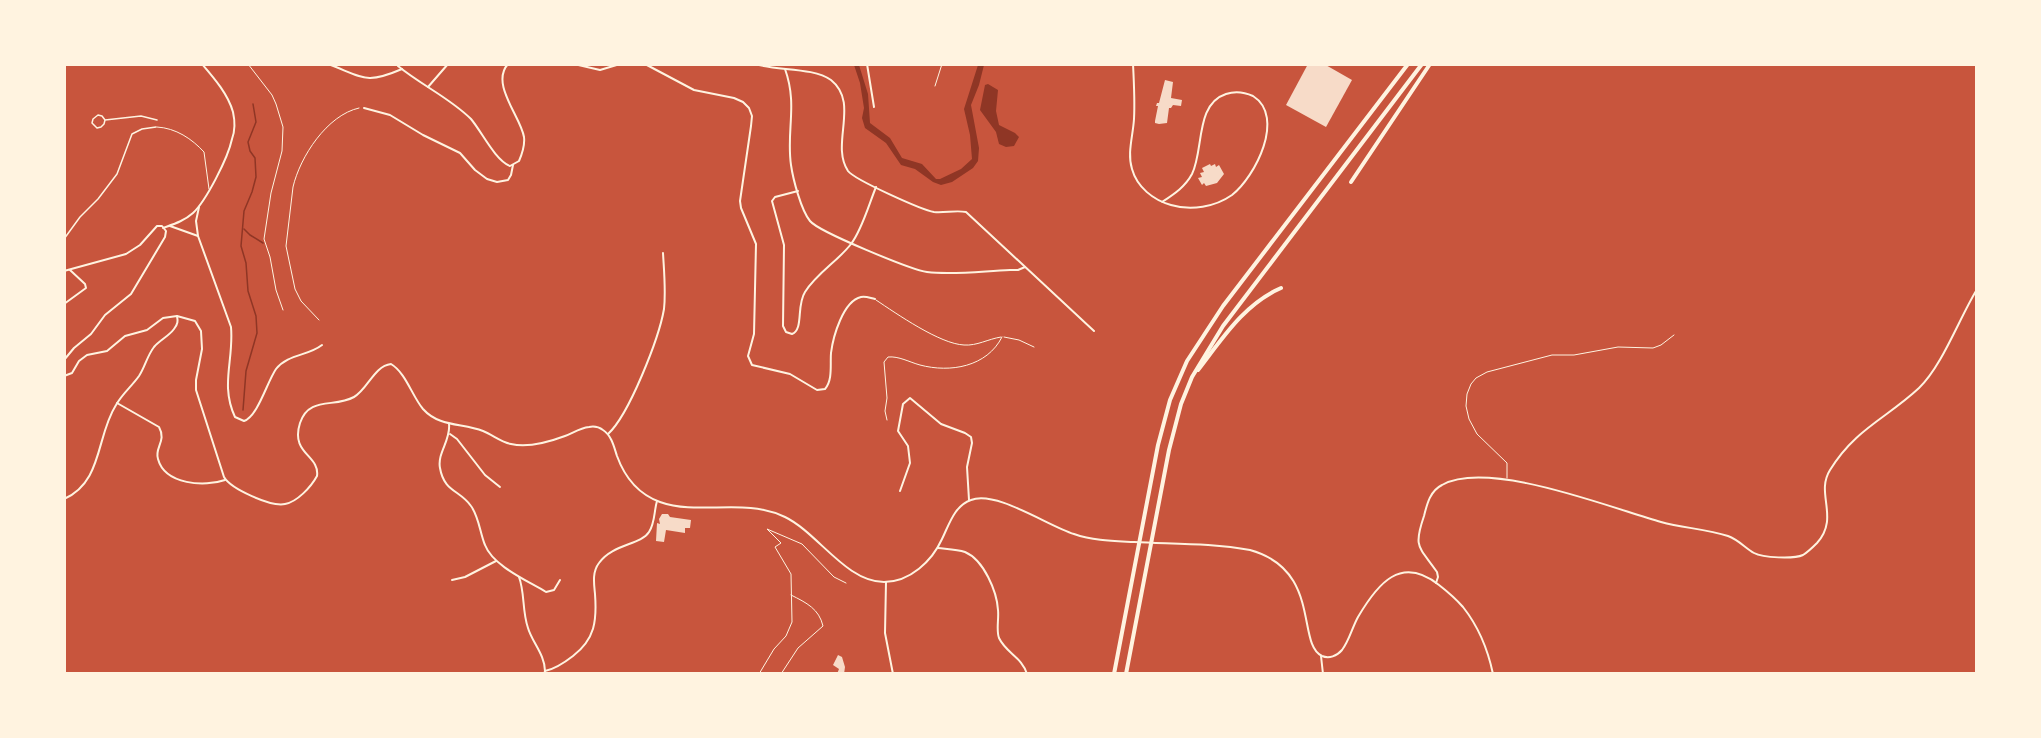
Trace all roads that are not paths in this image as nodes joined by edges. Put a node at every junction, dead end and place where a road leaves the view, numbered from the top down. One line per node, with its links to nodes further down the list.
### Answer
1 (202, 64): 28 (street)
2 (327, 64): 16 (street)
3 (448, 64): 19 (street)
4 (508, 64): 25 (street)
5 (574, 64): 6 (street)
6 (620, 64)
7 (645, 64): 43 (street)
8 (755, 64): 17 (street)
9 (867, 64): 20 (street)
10 (942, 64): 18 (lane)
11 (1133, 64): 30 (street)
12 (1408, 64): 77 (highway)
13 (1422, 64): 53 (highway)
14 (1430, 64): 26 (highway)
15 (398, 66): 16 (street)
16 (402, 69): 19 (street)
17 (785, 69): 27 (street); 29 (street)
18 (935, 86)
19 (428, 87): 25 (street)
20 (874, 107)
21 (364, 108): 25 (street)
22 (105, 120): 22 (street); 23 (street)
23 (157, 120)
24 (156, 127): 28 (lane); 35 (street)
25 (513, 165)
26 (1351, 182)
27 (876, 188): 36 (street); 38 (street)
28 (209, 191): 31 (street)
29 (798, 191): 36 (street); 36 (street)
30 (1162, 202): 30 (street)
31 (199, 207): 32 (street); 34 (street)
32 (170, 225): 33 (street); 34 (street)
33 (164, 228): 39 (street); 51 (street)
34 (198, 236): 49 (street)
35 (64, 239)
36 (852, 243): 38 (street)
37 (663, 253): 58 (street)
38 (1025, 267): 46 (street)
39 (70, 270): 40 (street); 44 (street)
40 (64, 271)
41 (1281, 288): 53 (highway)
42 (1977, 291): 60 (street)
43 (875, 299): 48 (lane)
44 (64, 304)
45 (177, 316): 52 (street); 54 (street); 59 (street)
46 (1094, 331)
47 (1674, 335): 60 (lane)
48 (1002, 337): 50 (lane); 55 (lane)
49 (322, 345)
50 (1034, 347)
51 (64, 360)
52 (64, 376)
53 (1192, 377): 78 (highway)
54 (117, 403): 59 (street); 63 (street)
55 (887, 420)
56 (449, 424): 57 (street); 58 (street); 59 (street)
57 (450, 434): 61 (street); 67 (street)
58 (608, 434): 65 (street)
59 (225, 480)
60 (1506, 480): 72 (street)
61 (500, 487)
62 (900, 491): 64 (street)
63 (64, 499)
64 (969, 500): 66 (street); 73 (street)
65 (657, 501): 71 (street); 74 (street)
66 (938, 548): 71 (street); 76 (street)
67 (496, 561): 68 (street); 69 (street)
68 (519, 575): 70 (street); 74 (street)
69 (452, 580)
70 (560, 580)
71 (886, 582): 75 (street)
72 (1436, 583): 73 (street); 80 (street)
73 (1321, 656): 79 (street)
74 (544, 672)
75 (893, 674)
76 (1027, 674)
77 (1114, 674)
78 (1126, 674)
79 (1323, 674)
80 (1492, 674)

